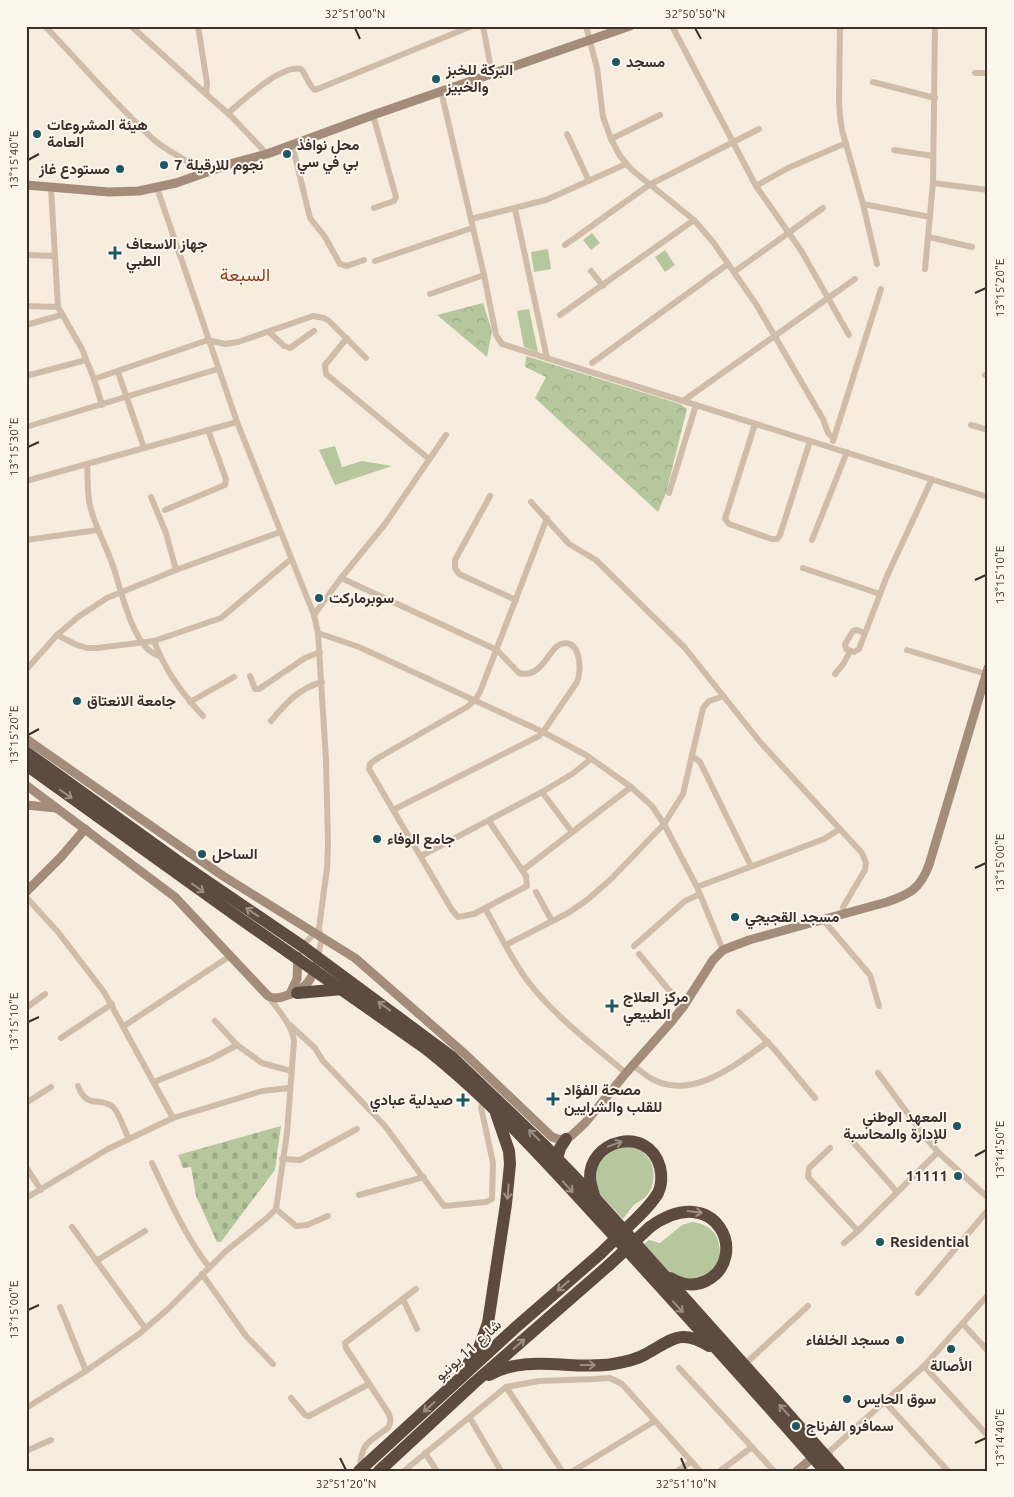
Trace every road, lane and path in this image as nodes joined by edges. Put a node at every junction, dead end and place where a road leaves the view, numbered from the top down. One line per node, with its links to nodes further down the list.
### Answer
1 (45, 26): 32 (street)
2 (131, 26): 17 (street)
3 (198, 26): 17 (street)
4 (472, 26): 19 (street)
5 (483, 26): 14 (street)
6 (586, 26): 11 (street)
7 (630, 26): 11 (street)
8 (672, 26): 25 (street)
9 (840, 26): 26 (street)
10 (935, 26): 18 (street)
11 (588, 40): 14 (street); 24 (street)
12 (975, 73): 13 (street)
13 (988, 73)
14 (492, 74): 16 (street)
15 (873, 82): 18 (street)
16 (441, 91): 20 (street); 46 (street)
17 (206, 94): 19 (street)
18 (935, 98): 30 (street)
19 (228, 113): 29 (street)
20 (373, 115): 27 (street); 42 (street)
21 (660, 115): 24 (street)
22 (759, 129): 25 (street)
23 (567, 134): 33 (street)
24 (611, 139): 31 (street)
25 (731, 142): 36 (street); 37 (street)
26 (846, 143): 37 (street); 41 (street)
27 (292, 144): 29 (street); 55 (street)
28 (894, 150): 30 (street)
29 (267, 154): 32 (street)
30 (933, 156): 34 (street)
31 (626, 164): 33 (street); 36 (street)
32 (202, 175): 39 (street)
33 (589, 181): 44 (street)
34 (932, 183): 40 (street); 45 (street)
35 (26, 185): 38 (street)
36 (649, 185): 47 (street); 51 (street)
37 (756, 186): 49 (street)
38 (51, 188): 39 (street); 54 (street)
39 (157, 188): 78 (street)
40 (988, 190)
41 (863, 204): 45 (street); 58 (street)
42 (374, 208)
43 (823, 208): 49 (street)
44 (515, 209): 46 (street); 80 (street)
45 (930, 217): 50 (street)
46 (471, 219): 48 (street)
47 (694, 220): 57 (street); 64 (street)
48 (472, 228): 56 (street); 62 (street)
49 (789, 233): 61 (street); 67 (street)
50 (929, 237): 52 (street); 59 (street)
51 (565, 245)
52 (972, 247)
53 (26, 255): 54 (street)
54 (54, 256): 69 (street)
55 (364, 260)
56 (375, 261)
57 (728, 264): 61 (street); 82 (street)
58 (877, 264)
59 (925, 270)
60 (591, 271): 64 (street)
61 (734, 272): 76 (street)
62 (484, 275): 66 (street); 80 (street)
63 (855, 279): 67 (street)
64 (603, 286): 71 (street)
65 (881, 289): 98 (street)
66 (430, 294)
67 (828, 298): 75 (street); 76 (street)
68 (26, 306): 69 (street)
69 (58, 307): 70 (street)
70 (61, 315): 72 (street); 81 (street)
71 (560, 315)
72 (26, 325)
73 (314, 331): 74 (street)
74 (269, 332): 77 (street); 78 (street)
75 (849, 335)
76 (775, 336): 88 (street); 98 (street)
77 (347, 338): 79 (street); 103 (street)
78 (208, 340): 83 (street); 84 (street)
79 (366, 358)
80 (547, 358): 88 (street)
81 (86, 360): 85 (street); 86 (street)
82 (592, 363)
83 (218, 369): 87 (street); 91 (street)
84 (118, 372): 86 (street); 87 (street)
85 (26, 376)
86 (94, 379): 89 (street)
87 (127, 398): 89 (street); 101 (street)
88 (683, 401): 90 (street)
89 (102, 405): 94 (street)
90 (696, 405): 92 (street); 107 (street)
91 (237, 422): 95 (street); 115 (street)
92 (755, 424): 99 (street); 99 (street)
93 (971, 425): 96 (street)
94 (26, 427)
95 (208, 430): 101 (street); 112 (street)
96 (988, 430)
97 (446, 435): 103 (street)
98 (833, 438): 100 (street)
99 (810, 440): 100 (street)
100 (831, 447): 102 (street)
101 (144, 448): 104 (street)
102 (847, 452): 105 (street); 117 (street)
103 (430, 459): 121 (street)
104 (87, 464): 106 (street); 114 (street)
105 (932, 479): 110 (street); 123 (street)
106 (26, 481)
107 (669, 494)
108 (490, 496): 124 (street)
109 (151, 497): 120 (street)
110 (988, 498)
111 (531, 502): 113 (street)
112 (165, 510)
113 (547, 518): 124 (street); 142 (street)
114 (98, 530): 116 (street); 122 (street)
115 (280, 532): 118 (street); 120 (street)
116 (26, 540)
117 (812, 540)
118 (291, 559): 125 (street); 129 (street)
119 (803, 568): 123 (street)
120 (176, 570): 122 (street)
121 (341, 578): 125 (street); 131 (street)
122 (121, 591): 128 (street); 130 (street)
123 (880, 594): 127 (street)
124 (516, 600): 131 (street)
125 (314, 615): 126 (street)
126 (318, 633): 134 (street); 143 (street)
127 (865, 633): 133 (street); 133 (street)
128 (57, 635): 130 (street); 136 (street)
129 (154, 641): 130 (street); 135 (street)
130 (143, 644): 135 (street)
131 (497, 650): 143 (street); 147 (street)
132 (907, 650): 137 (street)
133 (850, 651): 138 (street)
134 (320, 652): 139 (street); 141 (street)
135 (160, 656): 144 (street)
136 (26, 670)
137 (987, 671): 173 (street)
138 (835, 674)
139 (250, 676)
140 (234, 677): 144 (street)
141 (322, 682): 146 (street); 176 (street)
142 (724, 696): 150 (street); 162 (street)
143 (475, 700): 147 (street); 158 (street)
144 (190, 702): 145 (street)
145 (203, 716)
146 (271, 721)
147 (543, 732): 151 (street); 158 (street)
148 (26, 739): 176 (street)
149 (26, 752): 180 (highway, one-way to 149)
150 (692, 756): 160 (street); 165 (street)
151 (591, 758): 154 (street); 155 (street)
152 (26, 766): 180 (highway, one-way to 180)
153 (26, 785): 157 (street)
154 (631, 787): 160 (street); 163 (street)
155 (542, 792): 159 (street); 163 (street)
156 (26, 805): 157 (street)
157 (56, 808): 161 (street)
158 (394, 810): 164 (street)
159 (489, 821): 164 (street); 166 (street)
160 (664, 824): 167 (street); 174 (street)
161 (84, 829): 168 (street); 182 (street)
162 (840, 829): 165 (street); 173 (street)
163 (572, 832): 166 (street)
164 (421, 856): 172 (street)
165 (751, 866): 167 (street)
166 (523, 870): 172 (street)
167 (697, 887): 170 (street)
168 (26, 892)
169 (536, 892): 174 (street)
170 (700, 894): 178 (street); 179 (street)
171 (26, 897): 188 (street)
172 (485, 908): 177 (street)
173 (845, 915): 175 (street)
174 (552, 920): 177 (street)
175 (824, 921): 179 (street); 189 (street)
176 (318, 932): 180 (street); 183 (street); 215 (street)
177 (506, 945): 201 (street)
178 (634, 946)
179 (723, 950): 190 (street)
180 (300, 953): 183 (highway); 185 (street)
181 (639, 954): 190 (street)
182 (230, 956): 187 (street); 195 (street)
183 (316, 964): 184 (highway); 185 (street); 219 (highway, one-way to 183)
184 (343, 989): 185 (highway); 208 (highway)
185 (294, 993): 187 (street)
186 (45, 994): 191 (street)
187 (268, 996): 194 (street)
188 (112, 1004): 195 (street); 196 (street)
189 (879, 1006)
190 (683, 1007): 199 (street)
191 (26, 1008)
192 (739, 1012): 197 (street)
193 (215, 1021): 198 (street)
194 (287, 1023): 200 (street); 222 (street)
195 (124, 1026): 203 (street)
196 (61, 1038)
197 (768, 1042): 199 (street); 207 (street)
198 (237, 1045): 200 (street); 203 (street)
199 (633, 1064): 201 (street)
200 (291, 1071): 206 (street)
201 (626, 1073): 215 (street)
202 (878, 1073): 217 (street)
203 (154, 1082): 211 (street)
204 (78, 1086): 214 (street)
205 (51, 1087): 209 (street)
206 (289, 1088): 211 (street); 218 (street)
207 (815, 1098)
208 (485, 1101): 210 (highway); 222 (street)
209 (26, 1104)
210 (495, 1111): 249 (highway, one-way to 249); 258 (highway, one-way to 258)
211 (173, 1118): 214 (street)
212 (357, 1129): 218 (street)
213 (846, 1134): 224 (street)
214 (129, 1139): 223 (street)
215 (566, 1139): 219 (highway)
216 (830, 1148): 234 (street)
217 (938, 1152): 224 (street); 228 (street)
218 (282, 1159): 229 (street)
219 (557, 1159): 227 (highway)
220 (152, 1163): 237 (street)
221 (26, 1167): 223 (street)
222 (424, 1177): 225 (street)
223 (41, 1190): 226 (street)
224 (897, 1192): 234 (street)
225 (359, 1195)
226 (26, 1198)
227 (594, 1198): 239 (highway); 258 (highway, شارع 11 يونيو, one-way to 258, bridge)
228 (988, 1198)
229 (276, 1209): 231 (street); 237 (street)
230 (988, 1210): 241 (street)
231 (328, 1216)
232 (72, 1227): 236 (street)
233 (144, 1231): 236 (street)
234 (858, 1231): 235 (street)
235 (844, 1243)
236 (96, 1261): 247 (street)
237 (209, 1268): 238 (street)
238 (202, 1274): 247 (street); 251 (street)
239 (664, 1274): 252 (highway); 257 (highway, شارع 11 يونيو, one-way to 239, bridge)
240 (416, 1289): 243 (street)
241 (918, 1293)
242 (987, 1297): 246 (street)
243 (403, 1299): 248 (street); 256 (street)
244 (808, 1306): 252 (street)
245 (60, 1307): 255 (street)
246 (963, 1324): 250 (street); 253 (street)
247 (145, 1328): 255 (street)
248 (417, 1329)
249 (717, 1351): 257 (highway, one-way to 249); 270 (highway)
250 (988, 1351)
251 (273, 1364)
252 (744, 1365): 270 (highway, one-way to 252)
253 (924, 1366): 261 (street); 265 (street)
254 (679, 1368): 267 (street)
255 (86, 1371): 262 (street)
256 (369, 1384): 260 (street); 272 (street)
257 (474, 1384): 258 (highway, شارع 11 يونيو)
258 (457, 1387): 272 (highway, شارع 11 يونيو, one-way to 272); 273 (highway, شارع 11 يونيو)
259 (506, 1387): 263 (street); 264 (street); 277 (street)
260 (291, 1398)
261 (885, 1402): 270 (street); 285 (street)
262 (26, 1408)
263 (470, 1418): 269 (street); 276 (street)
264 (655, 1421): 271 (street); 278 (street)
265 (988, 1436)
266 (51, 1440): 268 (street)
267 (752, 1447): 281 (street); 282 (street)
268 (26, 1452)
269 (425, 1452): 274 (street); 275 (street)
270 (822, 1461): 283 (street); 284 (highway)
271 (691, 1462): 279 (street); 280 (street)
272 (360, 1470)
273 (379, 1471)
274 (404, 1471)
275 (437, 1471)
276 (501, 1471)
277 (562, 1471)
278 (573, 1471)
279 (677, 1471)
280 (700, 1471)
281 (720, 1471)
282 (774, 1471)
283 (797, 1471)
284 (839, 1471)
285 (948, 1471)

